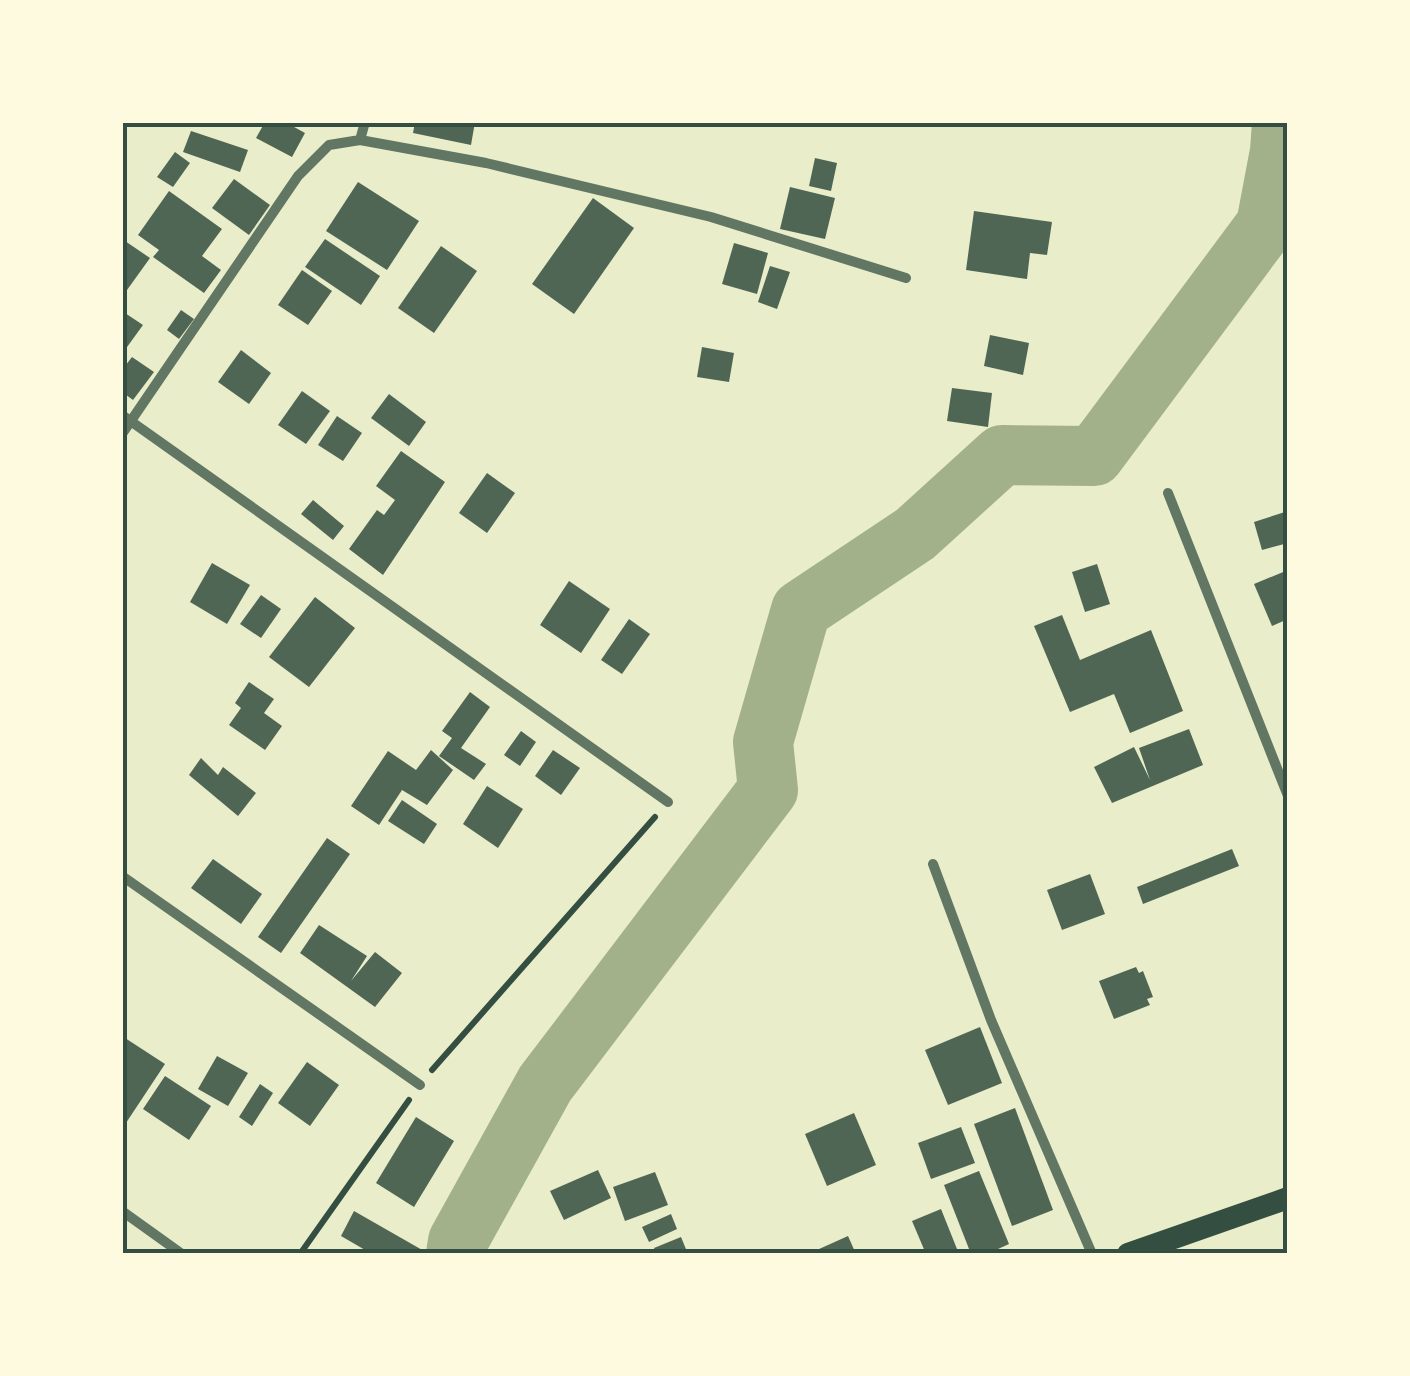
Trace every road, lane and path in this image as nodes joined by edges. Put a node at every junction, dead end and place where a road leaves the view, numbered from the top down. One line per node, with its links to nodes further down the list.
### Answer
1 (365, 122): 2 (street)
2 (360, 140): 3 (street); 4 (street)
3 (906, 278)
4 (127, 418): 5 (street); 8 (street)
5 (122, 434)
6 (1168, 492): 7 (street)
7 (1288, 796)
8 (668, 802): 11 (path)
9 (933, 864): 16 (street)
10 (122, 876): 11 (street)
11 (420, 1085): 15 (path)
12 (1288, 1198): 17 (main road)
13 (122, 1211): 14 (street)
14 (182, 1254)
15 (300, 1254)
16 (1092, 1254)
17 (1128, 1254)

